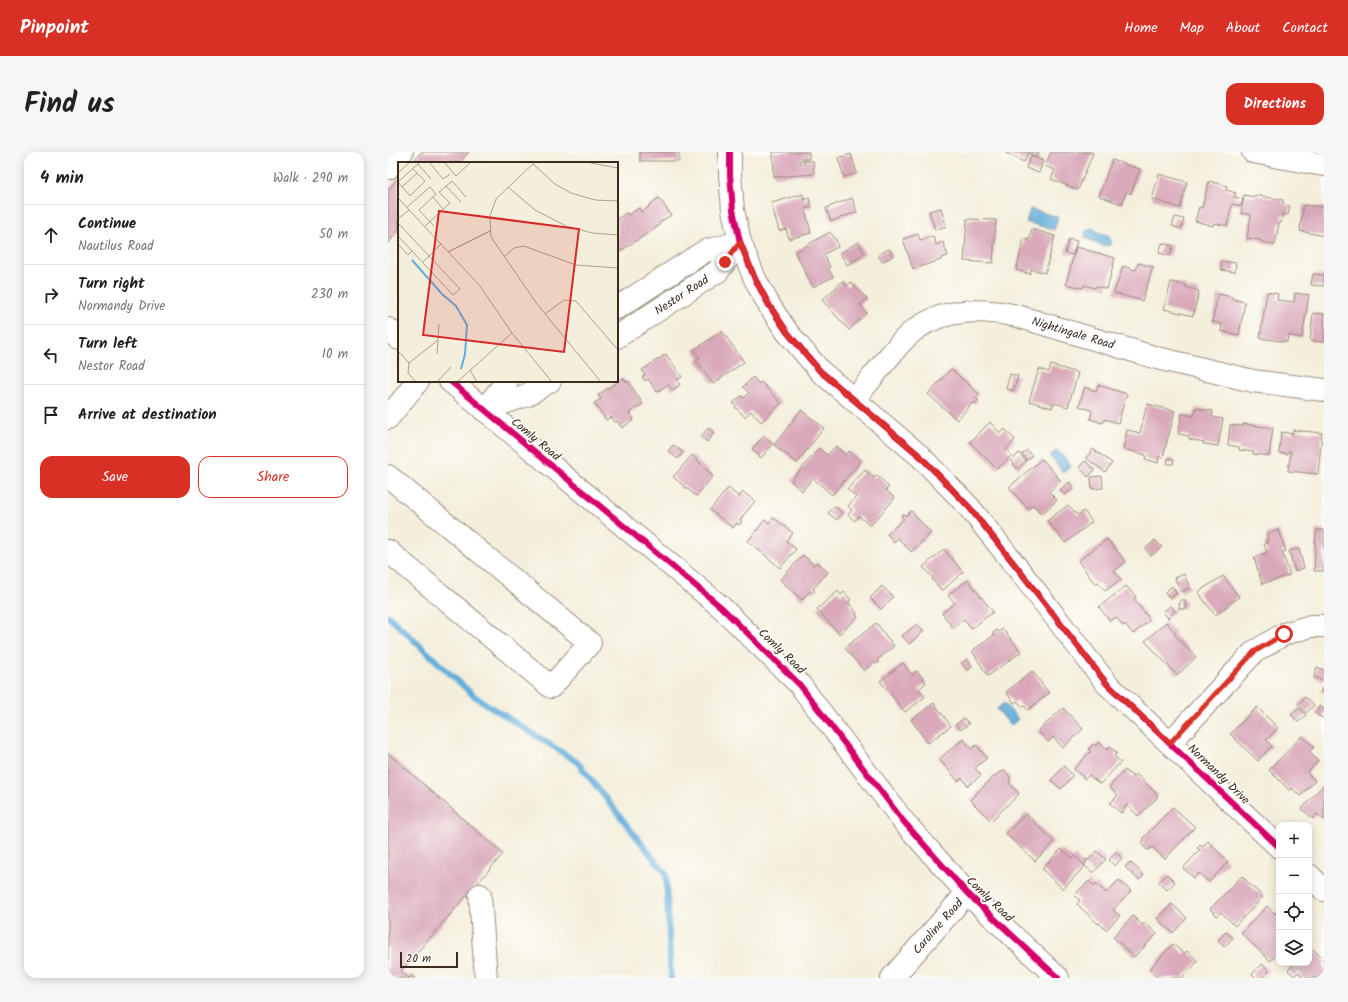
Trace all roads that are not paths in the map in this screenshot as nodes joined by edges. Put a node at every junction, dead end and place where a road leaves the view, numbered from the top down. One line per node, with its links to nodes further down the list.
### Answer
1 (402, 152): 5 (street)
2 (730, 152): 6 (street, Normandy Drive)
3 (1253, 152): 4 (street)
4 (1324, 165)
5 (388, 168)
6 (740, 242): 7 (street, Nestor Road); 9 (street, Nestor Road); 16 (street, Normandy Drive)
7 (618, 307)
8 (388, 330): 10 (street)
9 (618, 336)
10 (398, 338)
11 (417, 382): 18 (street)
12 (451, 382): 17 (street, Comly Road)
13 (506, 382): 17 (street)
14 (548, 382): 17 (street)
15 (1324, 390): 16 (street, Nightingale Road)
16 (854, 400): 22 (street, Normandy Drive)
17 (484, 410): 26 (street, Comly Road)
18 (388, 418)
19 (388, 476): 20 (street)
20 (388, 551)
21 (1324, 626): 22 (street)
22 (1170, 743): 23 (street, Normandy Drive)
23 (1276, 844)
24 (1312, 878): 25 (street)
25 (1324, 890)
26 (967, 893): 29 (street, Caroline Road); 30 (street, Comly Road)
27 (480, 895): 28 (street)
28 (486, 978)
29 (892, 978)
30 (1058, 978)

